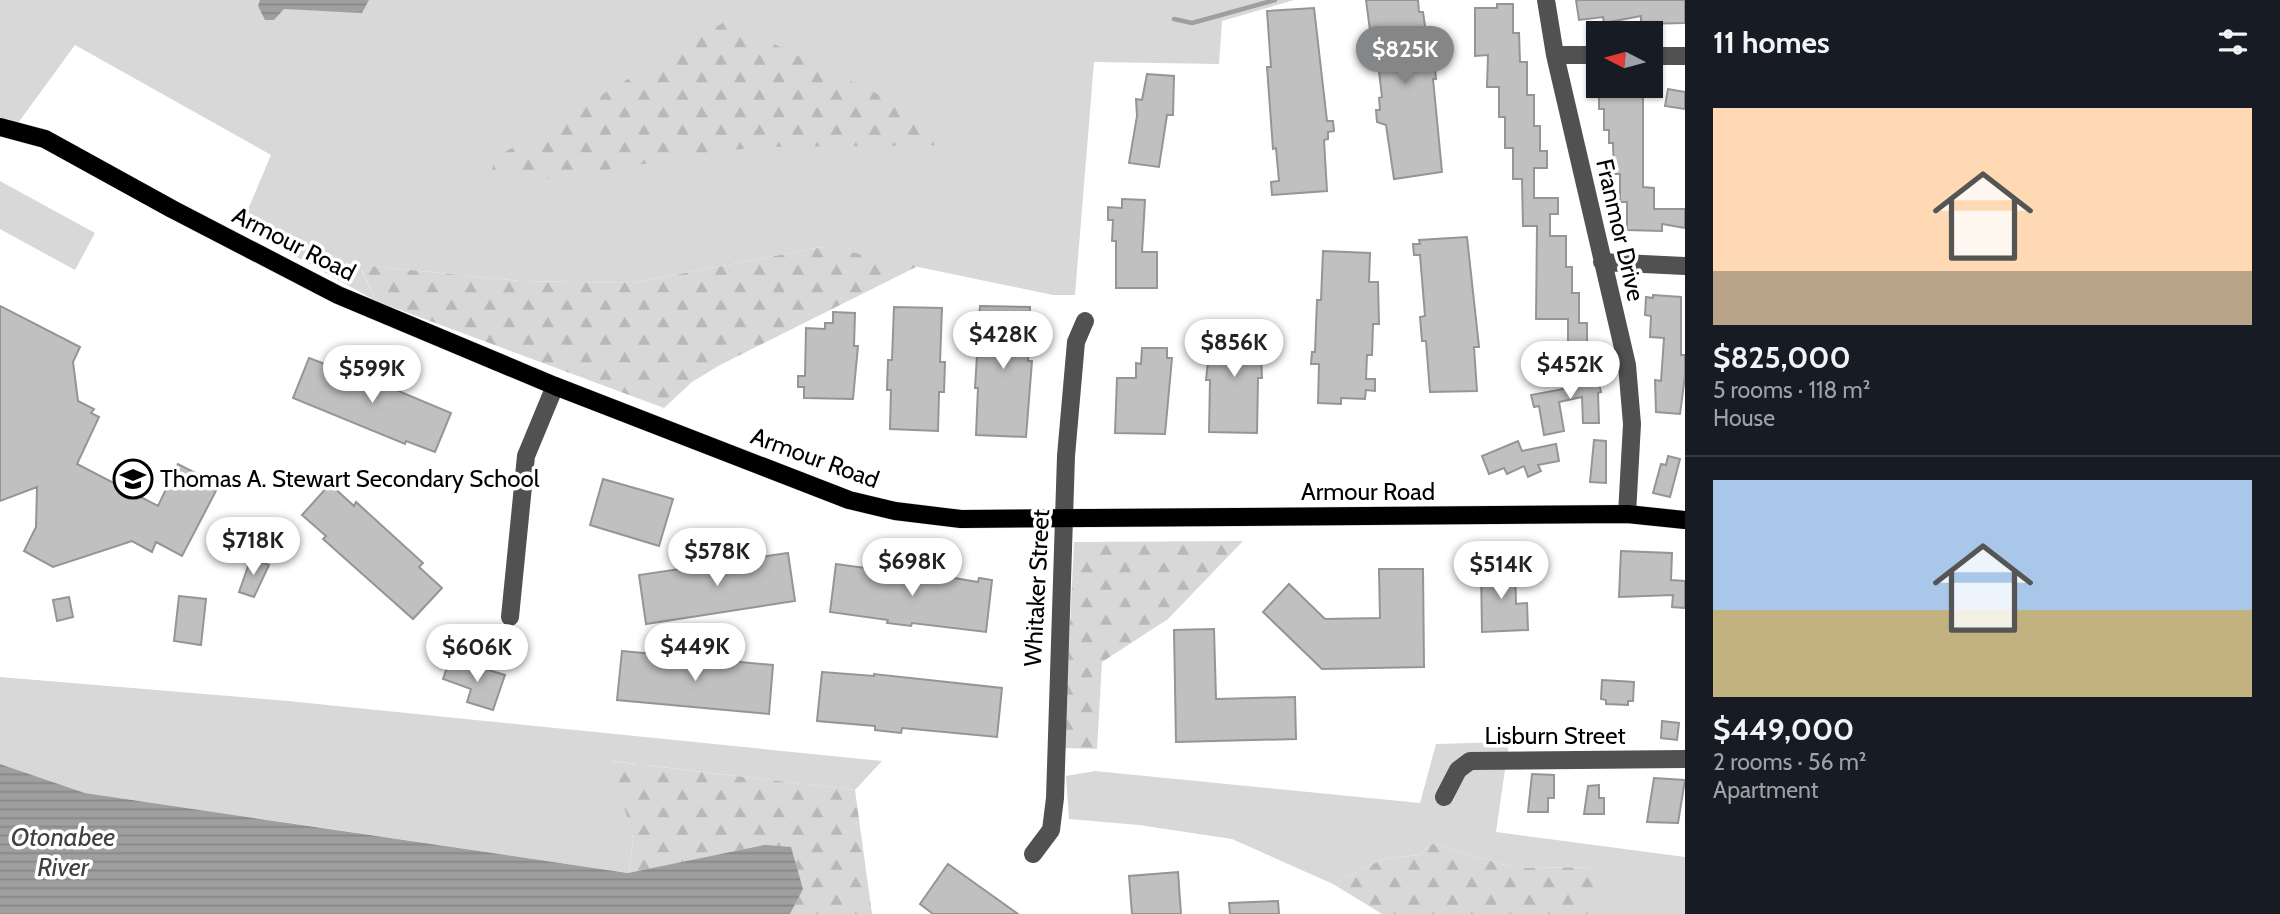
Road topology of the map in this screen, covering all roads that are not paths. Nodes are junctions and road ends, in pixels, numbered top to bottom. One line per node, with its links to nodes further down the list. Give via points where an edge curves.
1 (1546, 0): 2 (street, Franmor Drive)
2 (1555, 55): 3 (street); 7 (street, Franmor Drive)
3 (1586, 55)
4 (1663, 55): 5 (street)
5 (1685, 56)
6 (0, 127): 10 (main road, Armour Road, via 45,139 338,295)
7 (1602, 261): 8 (street); 11 (street, Franmor Drive, via 1627,365 1632,425)
8 (1685, 265)
9 (1085, 321): 12 (street, Whitaker Street, via 1076,342 1066,456)
10 (555, 387): 12 (main road, Armour Road, via 861,503 961,519); 14 (street, via 526,456)
11 (1627, 514): 12 (main road, Armour Road); 13 (main road, Armour Road)
12 (1066, 519): 17 (street, Whitaker Street, via 1055,798 1051,830)
13 (1685, 520)
14 (510, 617)
15 (1685, 760): 16 (street, Lisburn Street, via 1470,761 1458,770)
16 (1444, 797)
17 (1033, 854)

